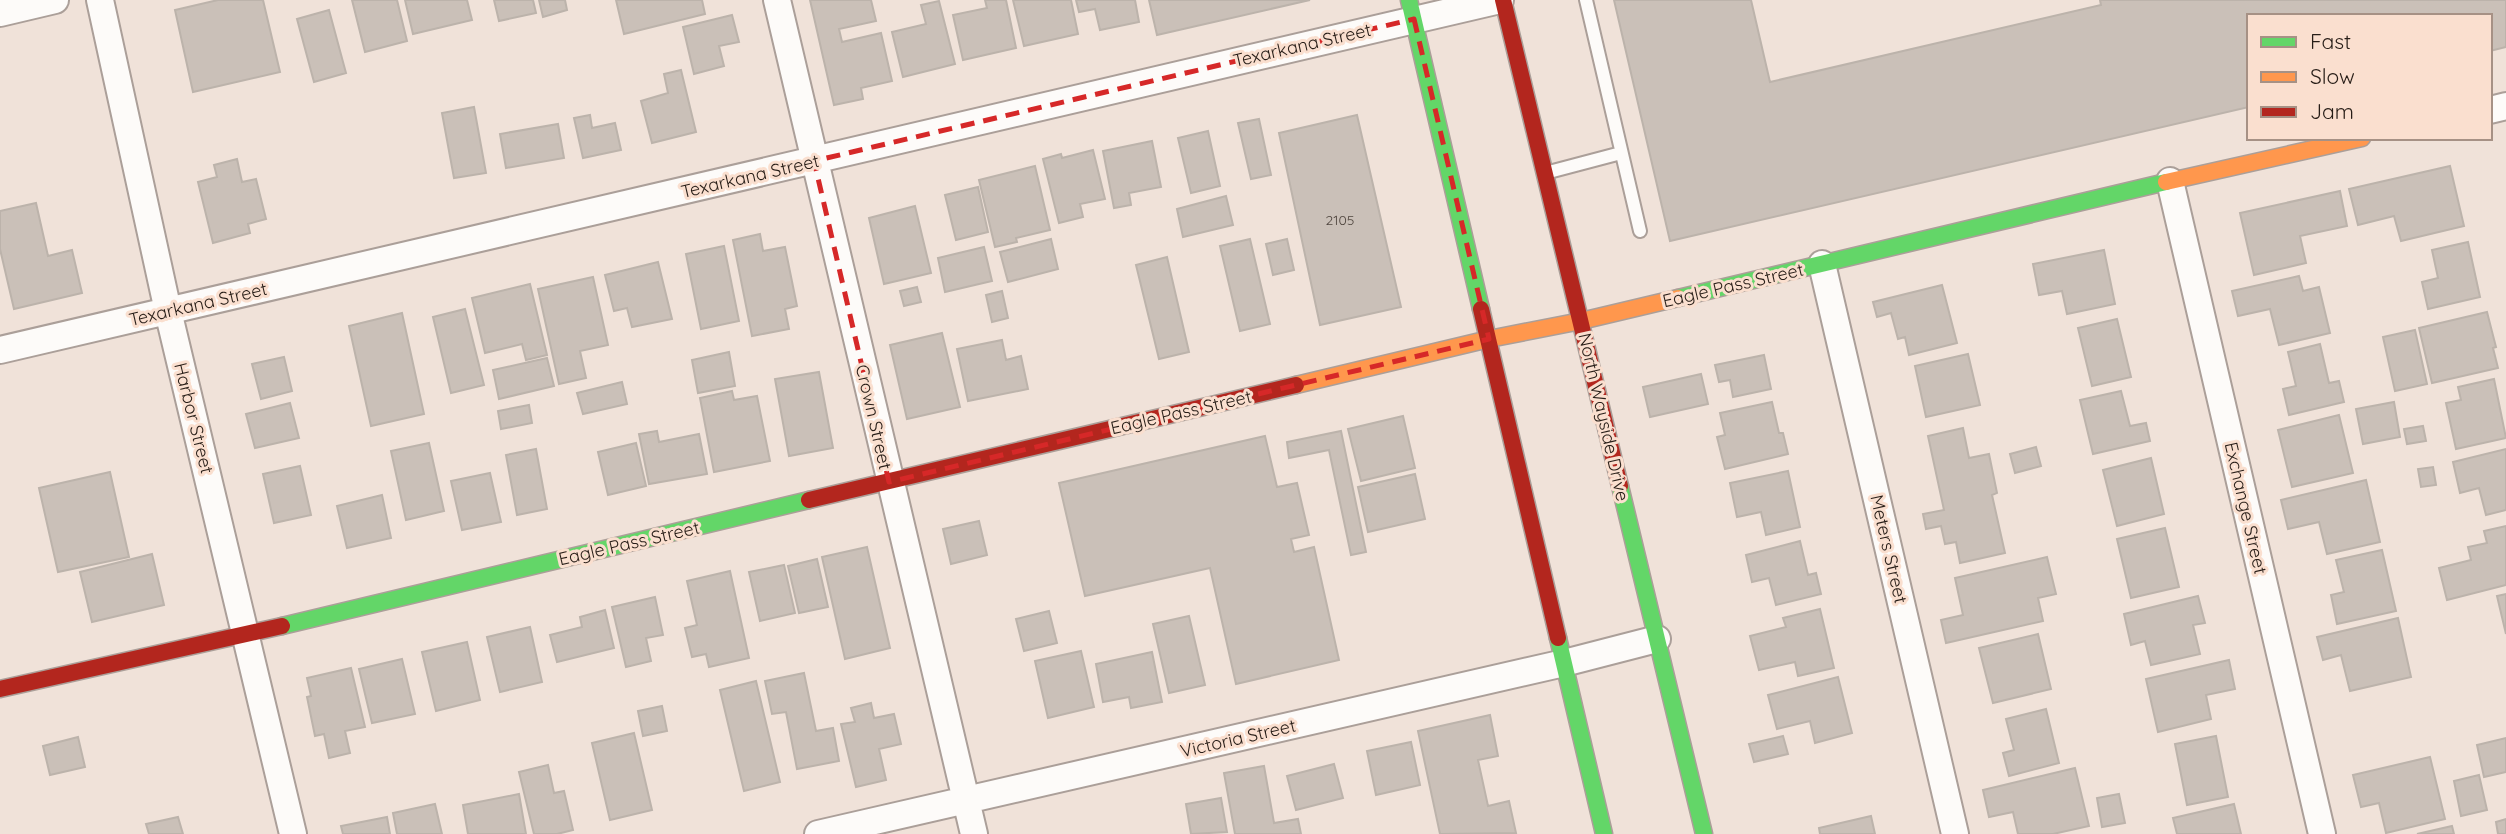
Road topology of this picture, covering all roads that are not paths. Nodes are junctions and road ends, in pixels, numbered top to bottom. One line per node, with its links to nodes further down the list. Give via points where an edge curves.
1 (55, 0): 7 (street)
2 (100, 0): 15 (street, Harbor Street)
3 (777, 0): 10 (street, Crown Street)
4 (1502, 0): 6 (street, Texarkana Street); 11 (street, North Wayside Drive)
5 (1586, 0): 9 (lane)
6 (1411, 10): 10 (street, Texarkana Street); 17 (street)
7 (0, 13)
8 (2353, 140): 12 (street, Eagle Pass Street)
9 (1621, 153): 11 (lane); 13 (lane)
10 (814, 161): 15 (street, Texarkana Street); 19 (street, Crown Street)
11 (1545, 173): 16 (street, North Wayside Drive)
12 (2170, 181): 14 (street, Eagle Pass Street); 31 (street, Exchange Street)
13 (1640, 231)
14 (1822, 264): 16 (street, Eagle Pass Street); 30 (street, Meters Street)
15 (169, 311): 18 (street, Texarkana Street); 20 (street, Harbor Street)
16 (1581, 321): 17 (street, Eagle Pass Street); 21 (street, North Wayside Drive)
17 (1489, 339): 19 (street, Eagle Pass Street); 22 (street)
18 (0, 351)
19 (889, 482): 20 (street, Eagle Pass Street); 24 (street, Crown Street)
20 (246, 634): 23 (street, Eagle Pass Street); 25 (street, Harbor Street)
21 (1657, 639): 22 (street, Victoria Street); 29 (street, North Wayside Drive)
22 (1564, 663): 24 (street, Victoria Street); 28 (street)
23 (0, 689)
24 (966, 799): 26 (street, Victoria Street); 27 (street, Crown Street)
25 (293, 834)
26 (818, 834)
27 (974, 834)
28 (1604, 834)
29 (1704, 834)
30 (1955, 834)
31 (2322, 834)

